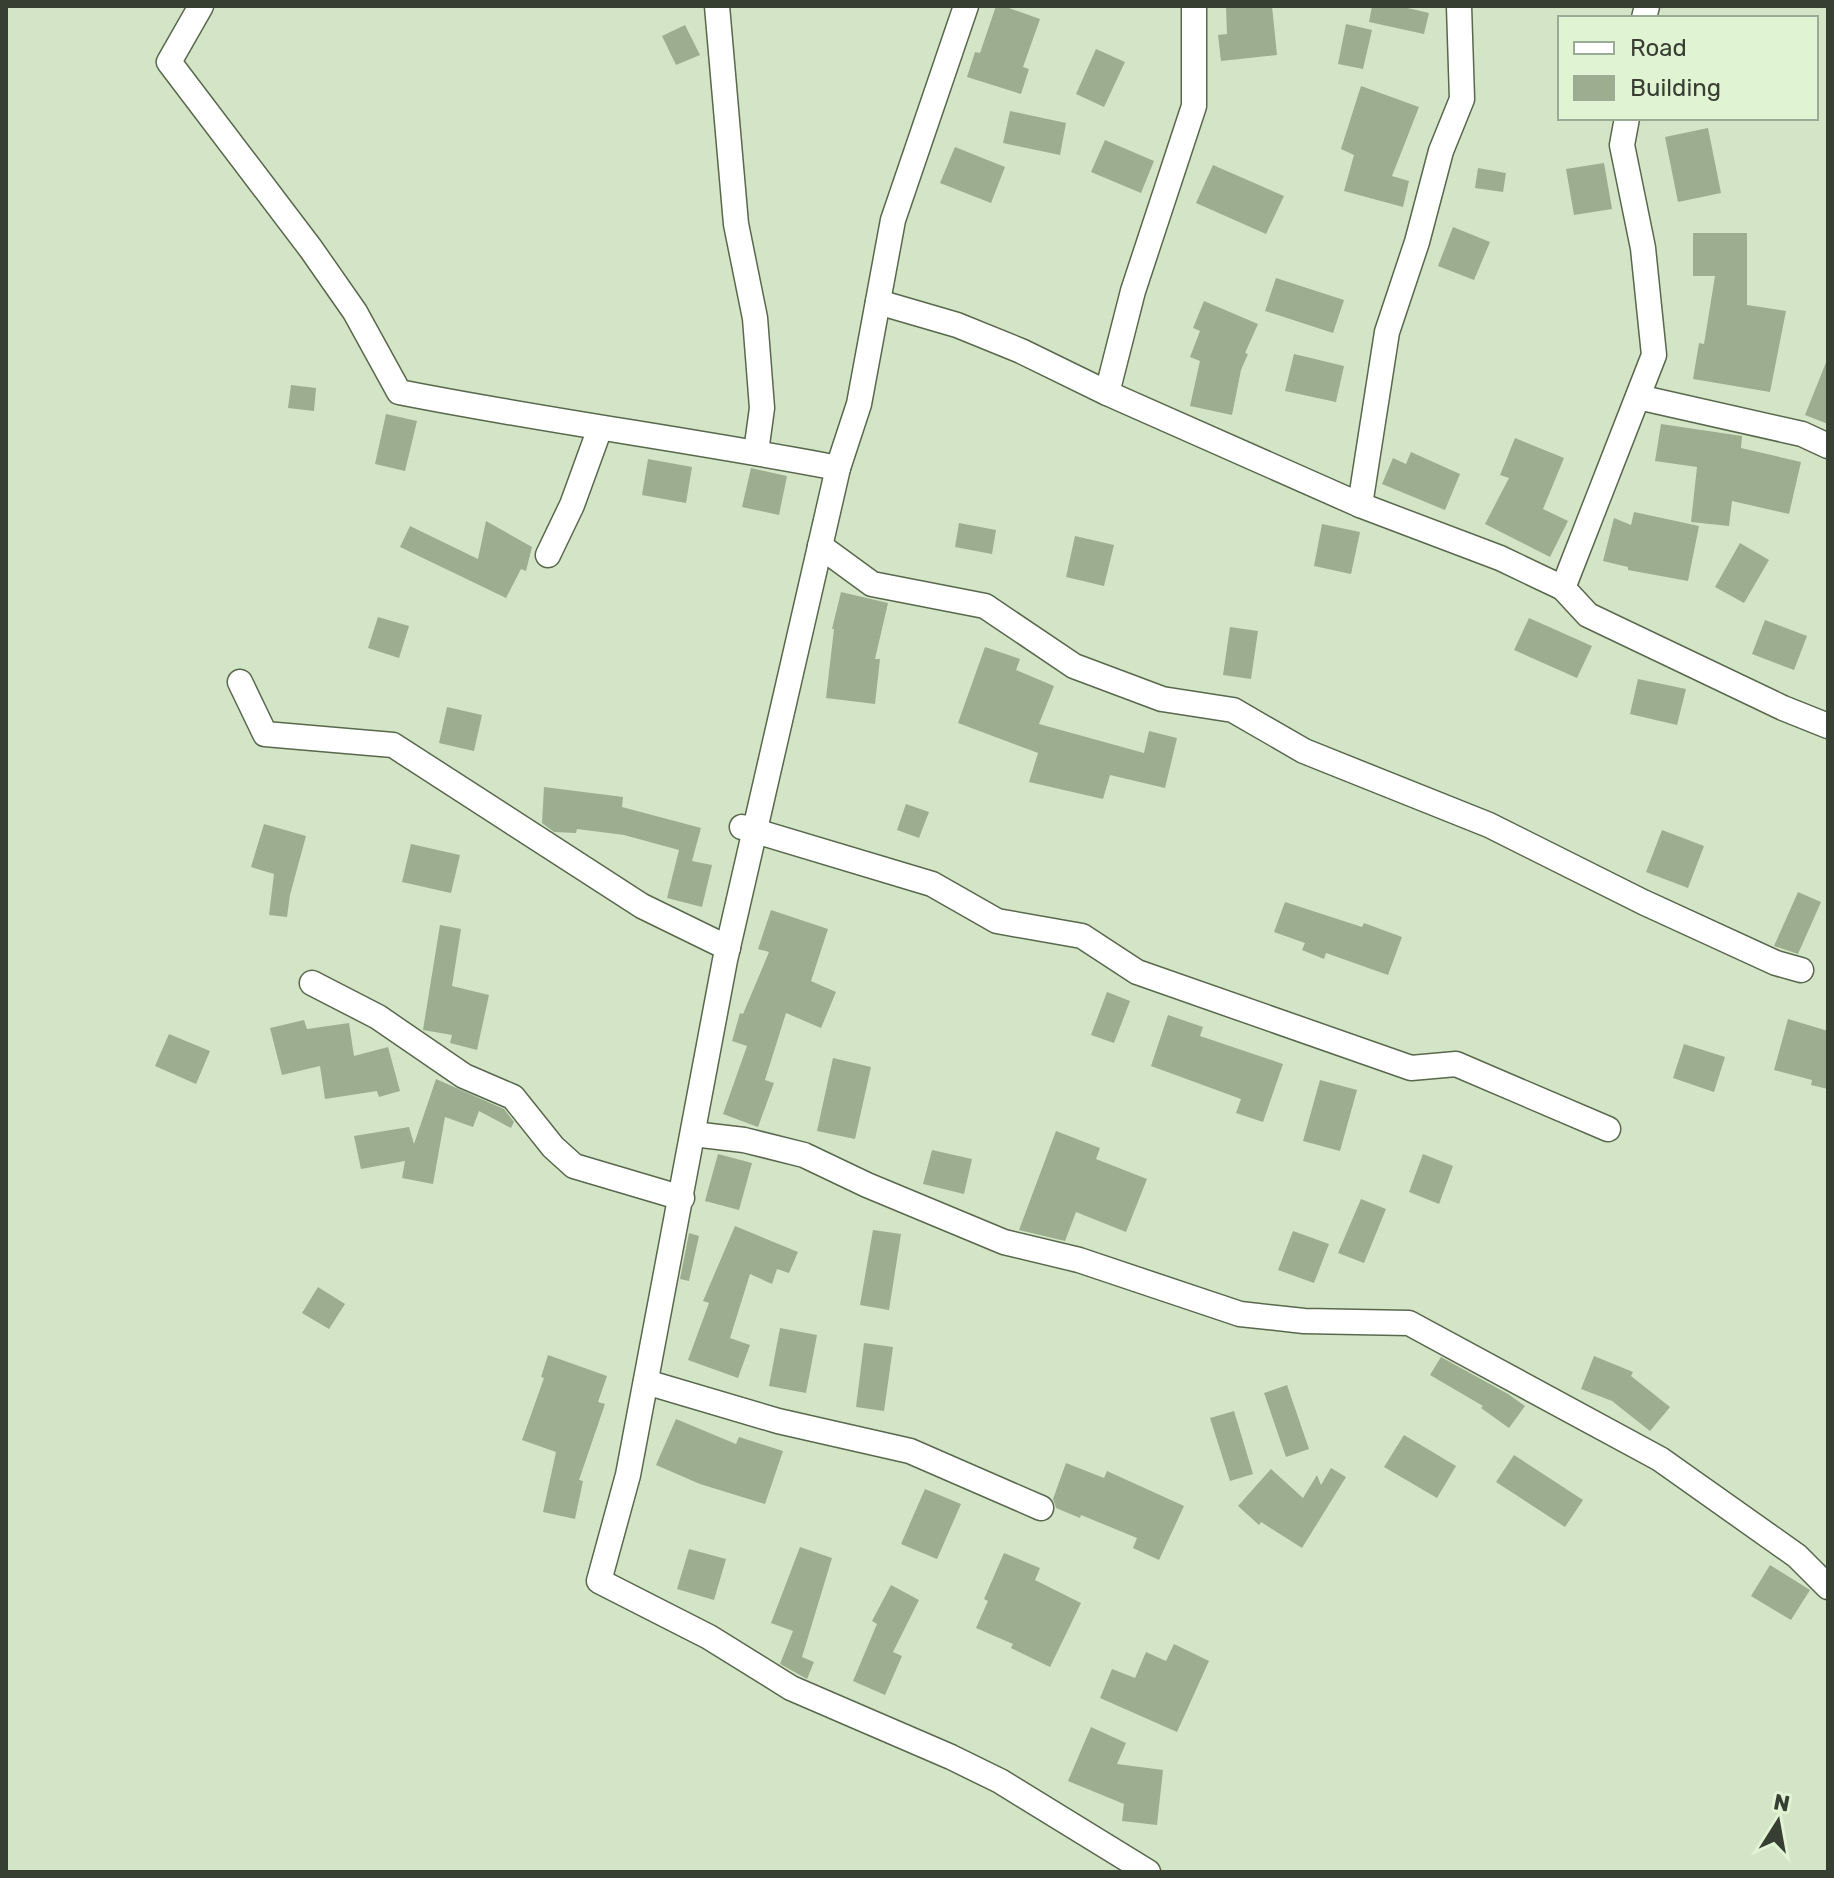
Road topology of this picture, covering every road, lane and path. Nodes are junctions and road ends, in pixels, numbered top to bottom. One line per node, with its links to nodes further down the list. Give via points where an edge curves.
1 (201, 6): 10 (street, via 169,62 355,312 399,392)
2 (717, 6): 12 (street, via 736,224 755,318 762,408)
3 (966, 6): 7 (street, via 893,220)
4 (1194, 6): 8 (street, via 1194,106 1133,291)
5 (1459, 6): 14 (street, via 1462,99 1441,151 1387,332)
6 (1627, 120): 9 (street, via 1622,145 1643,248 1654,355)
7 (878, 302): 8 (street, via 957,325); 13 (street, via 859,404)
8 (1107, 393): 14 (street)
9 (1638, 397): 11 (street, via 1802,434); 17 (street)
10 (600, 428): 12 (street); 16 (street)
11 (1828, 446)
12 (756, 452): 13 (street)
13 (838, 468): 15 (street)
14 (1360, 505): 17 (street)
15 (820, 546): 20 (street); 22 (street, via 872,584 985,606 1074,666 1162,699 1233,710 1304,751 1489,825 1657,908)
16 (548, 555)
17 (1563, 588): 19 (street, via 1588,615)
18 (240, 682): 21 (street, via 265,734 393,745 642,906)
19 (1828, 726)
20 (748, 828): 21 (street); 24 (street, via 932,884 997,921 1082,936 1137,972 1411,1068 1456,1064)
21 (728, 948): 25 (street)
22 (1801, 970)
23 (312, 983): 26 (street, via 378,1017 464,1076 513,1097 574,1166)
24 (1608, 1129)
25 (693, 1134): 26 (street); 29 (street, via 804,1155 1004,1242 1079,1260 1240,1314 1409,1323 1660,1459 1797,1556)
26 (682, 1198): 27 (street)
27 (646, 1382): 28 (street, via 778,1421 910,1451); 30 (street, via 599,1581 709,1637 791,1688 1000,1781)
28 (1041, 1508)
29 (1828, 1587)
30 (1148, 1872)

